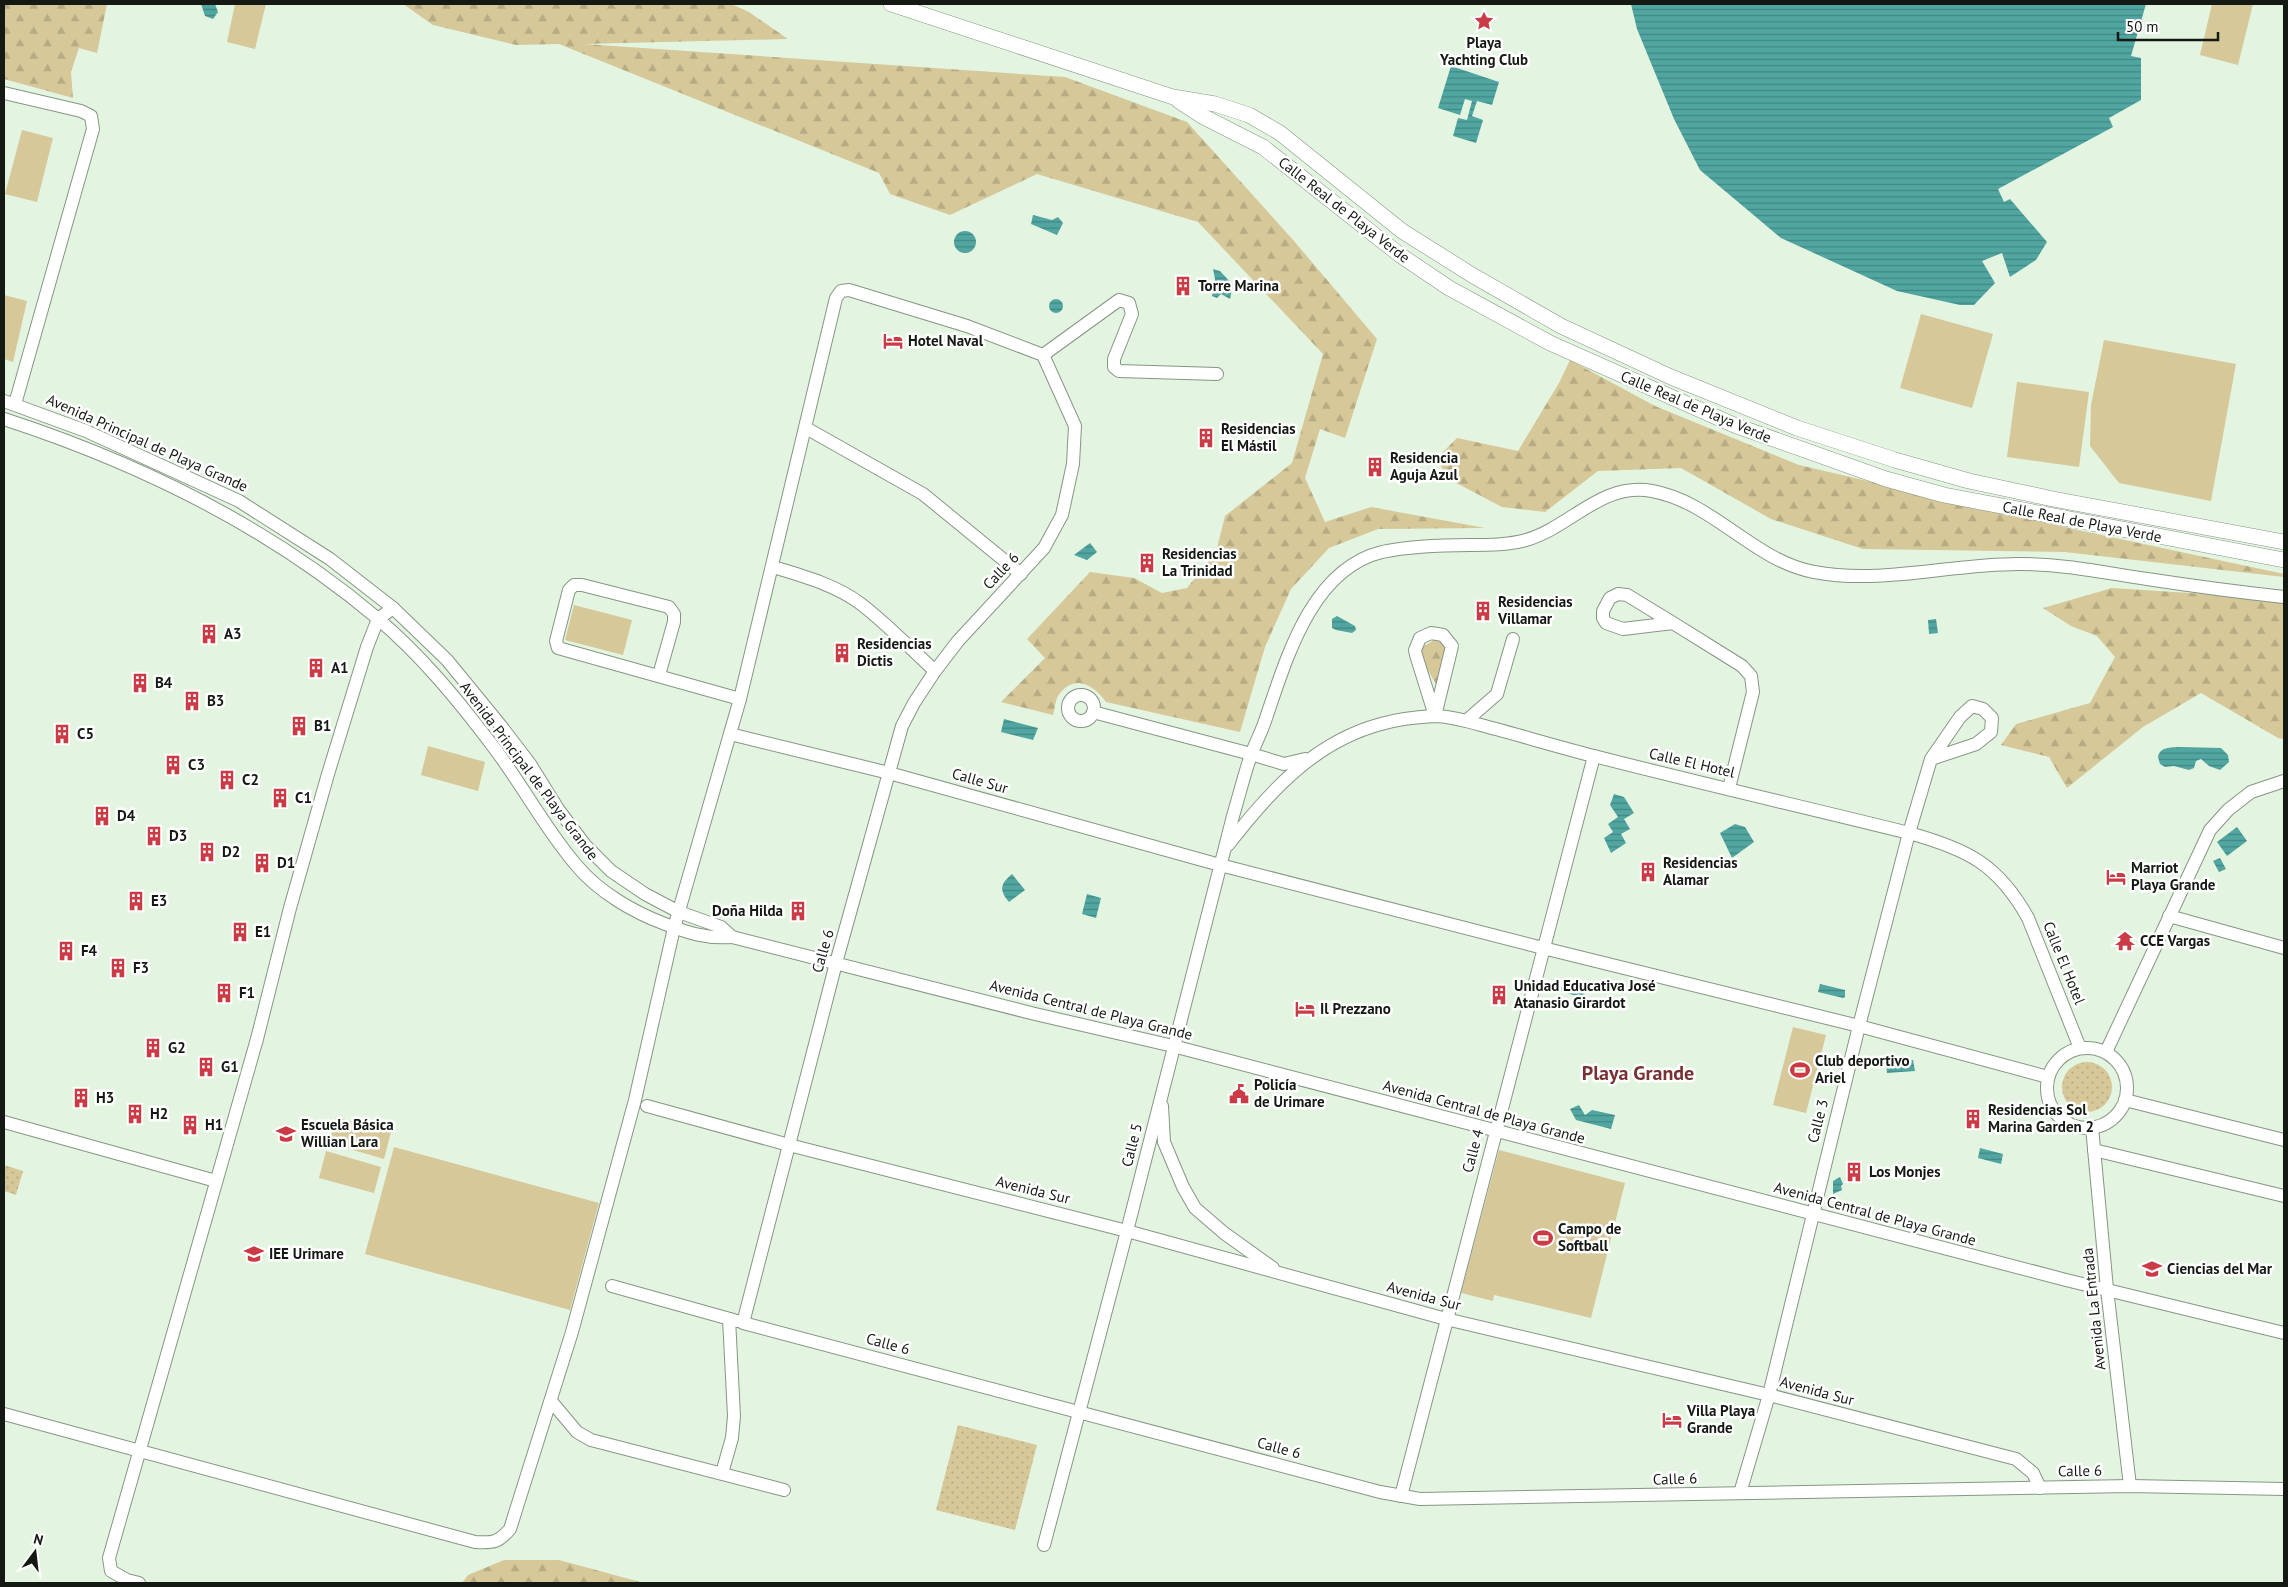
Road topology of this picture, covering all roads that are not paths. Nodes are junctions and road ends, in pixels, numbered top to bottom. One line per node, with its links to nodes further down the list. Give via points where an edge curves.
1 (891, 4): 3 (street, Calle Real de Playa Verde)
2 (4, 93): 10 (street, via 81,111 91,116 93,129)
3 (1173, 97): 4 (street, Calle Real de Playa Verde, via 1215,104 1249,116 1280,133 1402,232); 5 (street, Calle Real de Playa Verde, via 1202,116 1263,147 1400,255 1449,288)
4 (1561, 326): 5 (street); 8 (street, Calle Real de Playa Verde)
5 (1550, 343): 9 (street, Calle Real de Playa Verde)
6 (1043, 355): 7 (street, via 1119,300 1129,303 1132,314 1114,359 1114,367 1119,371); 14 (street, via 967,326 849,290 841,291 836,298); 30 (street, Calle 6, via 1075,426 1073,464 1057,526 1044,548)
7 (1217, 374)
8 (1671, 377): 9 (street); 11 (street, Calle Real de Playa Verde)
9 (1662, 394): 13 (street, Calle Real de Playa Verde)
10 (10, 402): 32 (street, Avenida Principal de Playa Grande, via 86,431 239,501 330,559)
11 (1743, 406): 13 (street); 15 (street, Calle Real de Playa Verde)
12 (4, 419): 33 (street, Avenida Principal de Playa Grande, via 135,469 230,516 279,546)
13 (1734, 426): 16 (street, Calle Real de Playa Verde)
14 (806, 428): 29 (street); 30 (street, via 923,494)
15 (1819, 435): 16 (street); 17 (street, Calle Real de Playa Verde)
16 (1814, 455): 18 (street, Calle Real de Playa Verde)
17 (1896, 460): 18 (street); 19 (street, Calle Real de Playa Verde)
18 (1890, 480): 20 (street, Calle Real de Playa Verde)
19 (1969, 481): 20 (street); 21 (street, Calle Real de Playa Verde)
20 (1965, 499): 23 (street, Calle Real de Playa Verde)
21 (2053, 499): 22 (street, Calle Real de Playa Verde); 23 (street)
22 (2131, 514): 24 (street, Calle Real de Playa Verde); 25 (street)
23 (2049, 515): 25 (street, Calle Real de Playa Verde)
24 (2209, 528): 26 (street, Calle Real de Playa Verde); 27 (street)
25 (2127, 531): 27 (street, Calle Real de Playa Verde)
26 (2284, 542)
27 (2205, 546): 28 (street, Calle Real de Playa Verde)
28 (2284, 560)
29 (773, 567): 36 (street, via 836,589 860,604); 38 (street)
30 (1021, 574): 36 (street, Calle 6, via 958,641)
31 (2284, 597): 43 (street, Calle 5, via 2043,564 2001,564 1887,575 1813,572 1763,551 1686,502 1650,491 1630,490 1613,493 1555,529 1517,543 1409,548 1380,553 1352,566 1324,591 1303,622)
32 (393, 608): 33 (street); 53 (street, Avenida Principal de Playa Grande, via 473,690 586,845 611,871 644,894)
33 (378, 619): 56 (street, Avenida Principal de Playa Grande, via 426,664 451,693 518,780 577,867 592,882 631,909); 76 (street, via 322,794)
34 (1673, 623): 34 (street, via 1618,594 1610,598 1603,610 1606,623 1623,629); 49 (street, via 1742,666 1751,676 1753,692)
35 (1513, 639): 41 (street, via 1497,694)
36 (935, 671): 47 (street, Calle 6, via 902,726)
37 (660, 675): 37 (street, via 558,648 556,641 569,590 582,585 669,607 674,614 674,622); 38 (street)
38 (740, 699): 42 (street)
39 (1093, 712): 43 (street)
40 (1435, 716): 40 (street, via 1452,646 1443,635 1431,633 1420,638 1415,650); 41 (street, Calle El Hotel); 45 (street, Calle El Hotel, via 1381,724 1341,738)
41 (1466, 721): 44 (street, Calle El Hotel)
42 (730, 734): 47 (street, Calle Sur); 53 (street)
43 (1251, 754): 45 (street, via 1284,764); 51 (street, Calle 5)
44 (1594, 756): 49 (street, Calle El Hotel); 59 (street, Calle 4)
45 (1312, 757): 51 (street, Calle El Hotel, via 1270,794)
46 (1931, 759): 46 (street, Calle 3, via 1960,717 1972,706 1983,709 1992,718 1991,732 1976,744); 50 (street, Calle 3)
47 (889, 773): 52 (street, Calle Sur); 61 (street, Calle 6)
48 (2284, 781): 54 (street, via 2251,792 2210,830)
49 (1729, 788): 50 (street, Calle El Hotel)
50 (1909, 833): 62 (street, Calle 3); 64 (street, Calle El Hotel, via 1963,851 1984,863 2006,883 2028,918)
51 (1224, 850): 52 (street, Calle 5)
52 (1220, 865): 59 (street, Calle Sur); 63 (street, Calle 5)
53 (679, 912): 55 (street, Avenida Central de Playa Grande); 56 (street)
54 (2169, 916): 60 (street); 65 (street)
55 (700, 920): 57 (street); 58 (street, Avenida Central de Playa Grande, via 721,927)
56 (674, 928): 57 (street, Avenida Principal de Playa Grande); 88 (street, via 635,1100)
57 (695, 934): 58 (street, Avenida Principal de Playa Grande, via 713,939)
58 (732, 937): 61 (street, Avenida Central de Playa Grande)
59 (1543, 948): 62 (street, Calle Sur); 72 (street, Calle 4)
60 (2284, 948)
61 (836, 963): 63 (street, Avenida Central de Playa Grande); 74 (street, Calle 6)
62 (1859, 1026): 66 (street, Calle Sur); 78 (street, Calle 3)
63 (1173, 1046): 67 (street, Calle 5); 72 (street, Avenida Central de Playa Grande)
64 (2080, 1048): 65 (street); 66 (street, via 2060,1058)
65 (2106, 1052): 68 (street, via 2124,1073 2127,1086)
66 (2048, 1077): 71 (street, via 2050,1103 2057,1114 2073,1124)
67 (1161, 1096): 79 (street, Calle 5); 80 (street, via 1164,1142 1195,1208)
68 (2125, 1100): 71 (street, via 2118,1113 2106,1123); 73 (street)
69 (647, 1106): 74 (street, Avenida Sur)
70 (4, 1122): 76 (street)
71 (2092, 1127): 75 (street, Avenida La Entrada)
72 (1495, 1132): 78 (street, Avenida Central de Playa Grande); 84 (street, Calle 4)
73 (2284, 1140)
74 (788, 1145): 79 (street, Avenida Sur); 85 (street, Calle 6)
75 (2094, 1150): 77 (street); 82 (street, Avenida La Entrada)
76 (216, 1181): 91 (street)
77 (2284, 1196)
78 (1812, 1214): 82 (street, Avenida Central de Playa Grande); 87 (street, Calle 3)
79 (1127, 1230): 80 (street, Avenida Sur); 89 (street, Calle 5)
80 (1280, 1274): 84 (street, Avenida Sur)
81 (612, 1286): 83 (street)
82 (2107, 1289): 86 (street, Avenida Central de Playa Grande); 93 (street, Avenida La Entrada)
83 (729, 1319): 85 (street); 92 (street, via 734,1416 732,1438)
84 (1446, 1319): 87 (street, Avenida Sur); 98 (street, Calle 4)
85 (743, 1323): 89 (street, Calle 6)
86 (2284, 1333)
87 (1769, 1395): 94 (street, Avenida Sur, via 2016,1459 2033,1473); 97 (street, Calle 3)
88 (551, 1401): 91 (street, via 510,1529 502,1539 491,1543 475,1542); 92 (street, via 577,1432 591,1440)
89 (1078, 1411): 98 (street, Calle 6); 99 (street, Calle 5)
90 (4, 1414): 91 (street)
91 (140, 1452): 100 (street, via 109,1558 111,1571)
92 (722, 1473): 96 (street)
93 (2130, 1486): 94 (street, Calle 6); 95 (street, Calle 6)
94 (2040, 1488): 97 (street, Calle 6)
95 (2284, 1488)
96 (784, 1490)
97 (1740, 1492): 98 (street, Calle 6, via 1420,1499)
98 (1400, 1496)
99 (1044, 1545)
100 (139, 1583)

